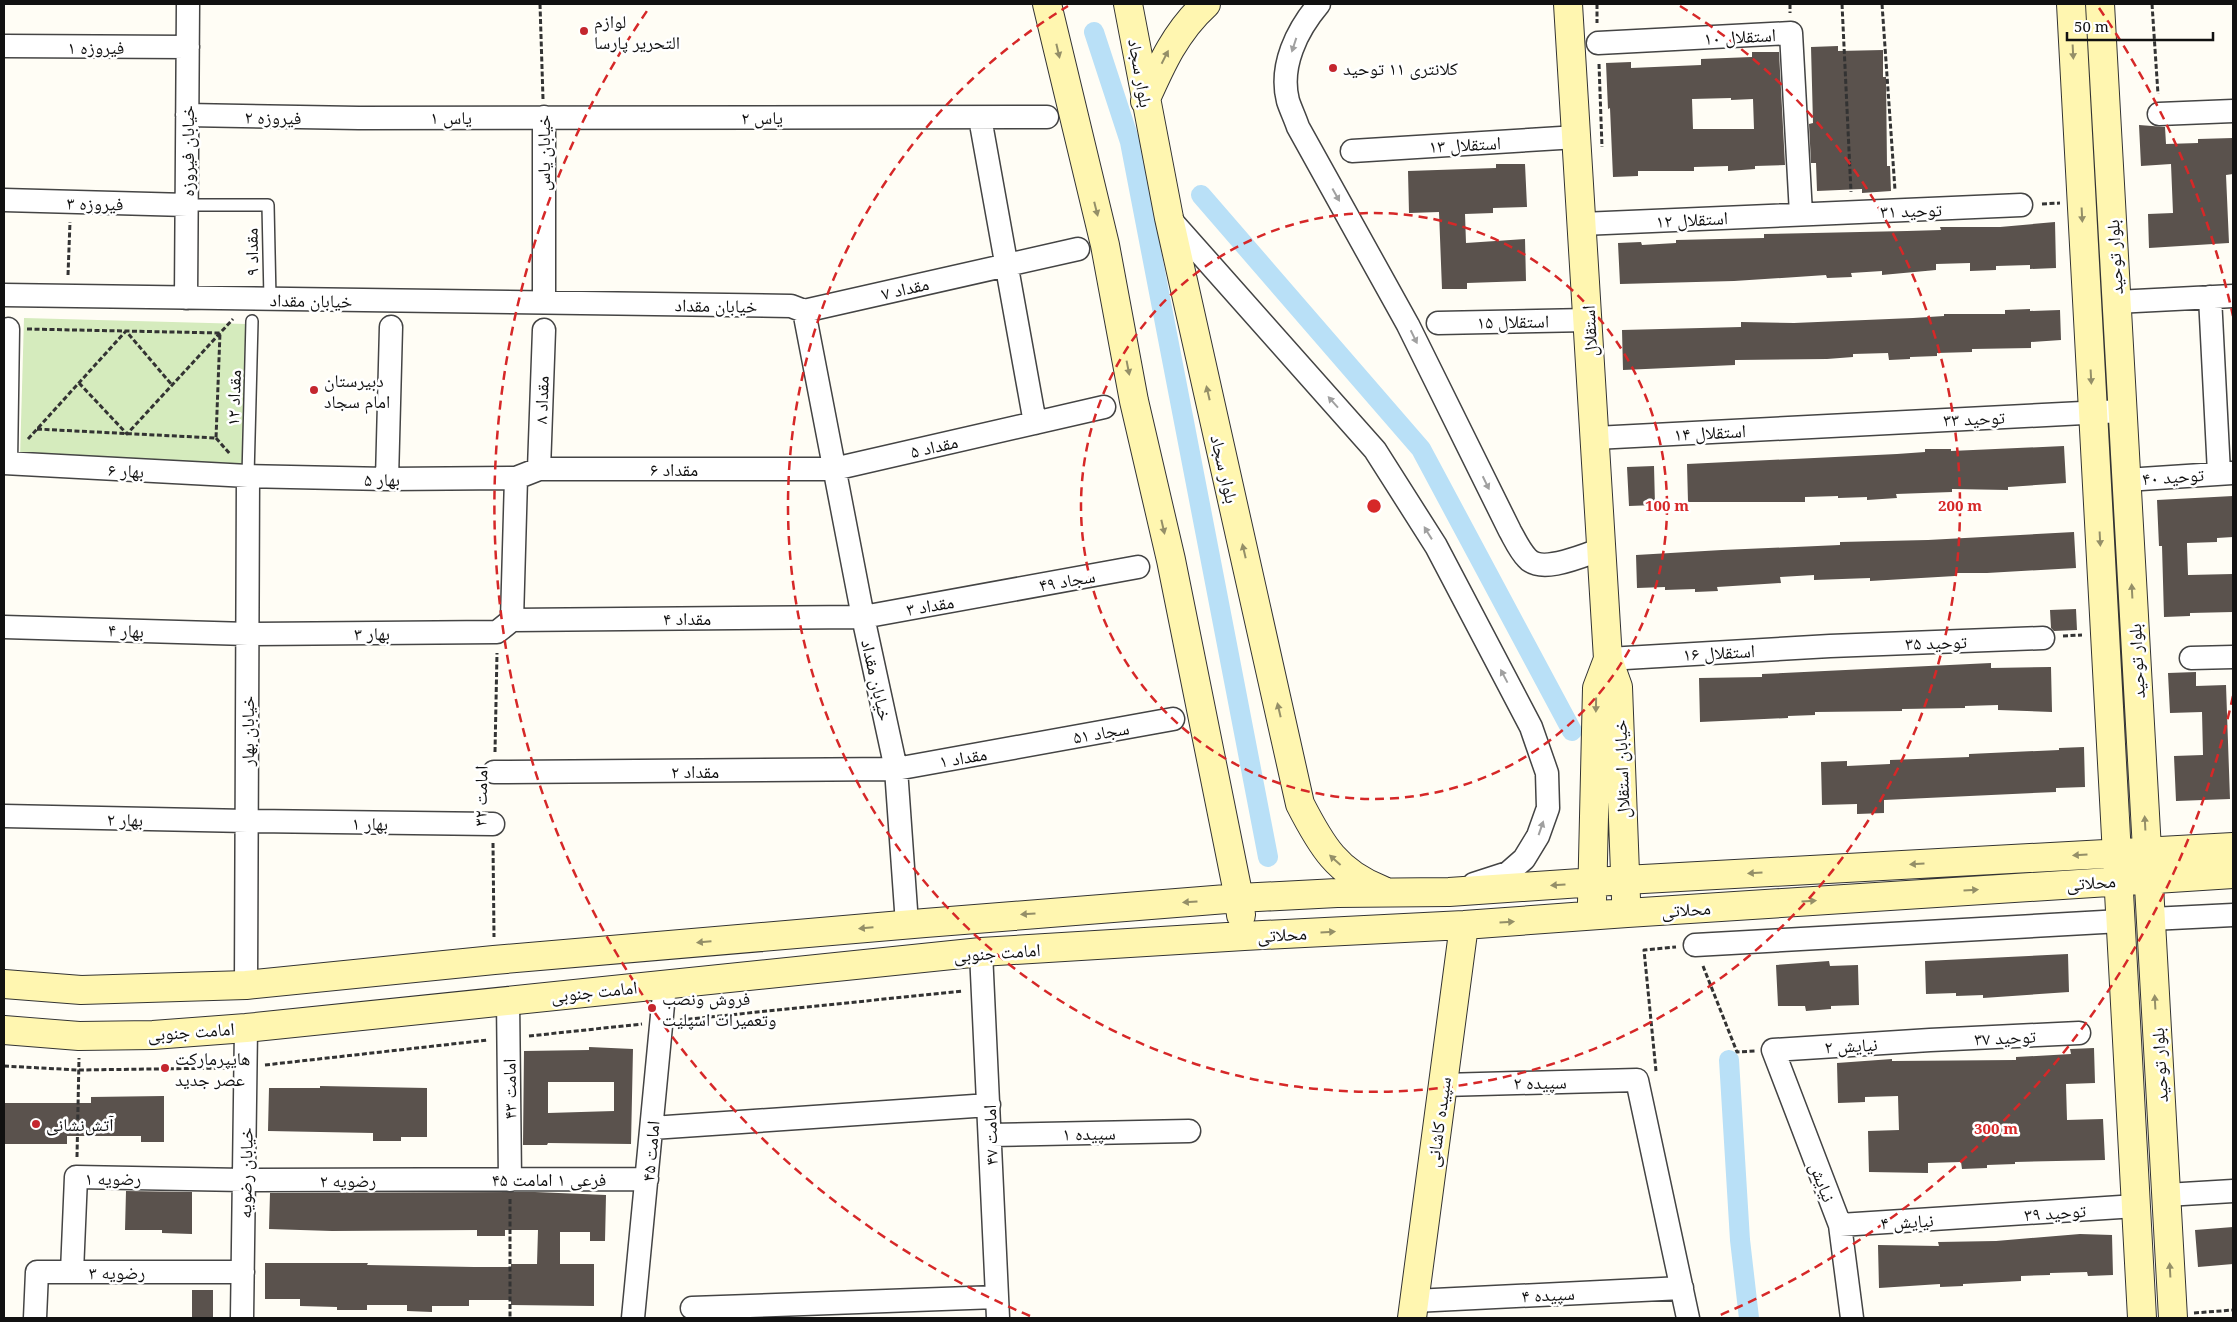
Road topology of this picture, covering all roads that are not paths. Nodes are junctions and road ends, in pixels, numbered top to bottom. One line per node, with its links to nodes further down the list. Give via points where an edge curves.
1 (188, 4): 13 (street, خیابان فیروزه)
2 (1047, 4): 89 (street, one-way to 89, via 1105,245 1134,401 1171,560)
3 (1128, 4): 14 (street, بلوار سجاد)
4 (1206, 4): 14 (street, one-way to 4, via 1180,32)
5 (1318, 4): 60 (street, one-way to 60, via 1296,38 1286,78 1288,100 1298,127 1408,325 1510,531 1528,559 1539,565 1558,564)
6 (1568, 4): 22 (street, استقلال)
7 (2100, 4): 10 (street, بلوار توحید)
8 (2116, 4): 10 (street)
9 (2068, 10): 48 (street, بلوار توحید, one-way to 48)
10 (2102, 31): 38 (street, بلوار توحید)
11 (1598, 43): 27 (street, استقلال ۱۰, via 1791,33)
12 (4, 46): 13 (street, فیروزه ۱)
13 (188, 48): 17 (street, خیابان فیروزه)
14 (1145, 101): 28 (street, بلوار سجاد)
15 (2233, 111): 16 (street)
16 (2160, 114)
17 (187, 115): 20 (street, فیروزه ۲); 25 (street, خیابان فیروزه)
18 (544, 117): 20 (street, یاس ۱); 21 (street, یاس ۲); 37 (street, خیابان یاس)
19 (1047, 117): 21 (street, یاس ۲)
20 (359, 118)
21 (980, 118): 31 (street)
22 (1577, 137): 23 (street, استقلال ۱۳); 29 (street, استقلال)
23 (1352, 151)
24 (4, 200): 25 (street, فیروزه ۳)
25 (187, 205): 35 (street, خیابان فیروزه); 36 (lane, مقداد ۹, via 268,205)
26 (2021, 205): 27 (street, توحید ۳۱)
27 (1801, 214): 29 (street, استقلال ۱۲)
28 (1169, 218): 87 (street, one-way to 28, via 1508,873 1524,859 1538,836 1548,808 1548,773 1531,727 1436,546 1375,450); 88 (street, بلوار سجاد, one-way to 28, via 1366,884 1328,854 1300,804)
29 (1582, 224): 40 (street, استقلال)
30 (1078, 250): 31 (street, مقداد ۷)
31 (1006, 264): 39 (street, مقداد ۷); 49 (street)
32 (4, 295): 35 (street, خیابان مقداد)
33 (2233, 296): 34 (street)
34 (2210, 297): 38 (street); 55 (street)
35 (186, 298): 36 (street, خیابان مقداد)
36 (270, 299): 37 (street, خیابان مقداد)
37 (544, 302): 39 (street, خیابان مقداد, via 791,306)
38 (2116, 302): 47 (street, بلوار توحید)
39 (804, 311): 54 (street, خیابان مقداد)
40 (1588, 320): 42 (street, استقلال ۱۵); 51 (street, استقلال)
41 (252, 322): 56 (lane, مقداد ۱۲)
42 (1438, 323)
43 (391, 327): 58 (street)
44 (8, 329): 52 (street)
45 (544, 330): 53 (street, مقداد ۸)
46 (1104, 407): 49 (street, مقداد ۵)
47 (2122, 411): 48 (street, توحید ۳۳); 59 (street, بلوار توحید)
48 (2093, 412): 50 (street, توحید ۳۳); 81 (street, بلوار توحید, one-way to 81)
49 (1035, 423): 54 (street, مقداد ۵)
50 (1825, 426): 51 (street, استقلال ۱۴)
51 (1595, 438): 60 (street, استقلال)
52 (5, 463): 56 (street, بهار ۶)
53 (539, 469): 54 (street, مقداد ۶); 57 (street, مقداد ۶)
54 (834, 469): 63 (street, خیابان مقداد)
55 (2226, 473): 59 (street, توحید ۴۰)
56 (248, 476): 58 (street, بهار ۵); 66 (street, خیابان بهار)
57 (516, 478): 58 (street, بهار ۵); 64 (street)
58 (387, 479)
59 (2126, 480): 80 (street, بلوار توحید, one-way to 59)
60 (1602, 549): 70 (street, استقلال)
61 (1138, 567): 62 (street, سجاد ۴۹)
62 (997, 593): 63 (street, مقداد ۳)
63 (863, 617): 64 (street, مقداد ۴); 74 (street, خیابان مقداد)
64 (505, 626): 66 (street, بهار ۳)
65 (4, 627): 66 (street, بهار ۴)
66 (248, 634): 77 (street, خیابان بهار)
67 (2043, 638): 68 (street, توحید ۳۵)
68 (1830, 646): 70 (street, استقلال ۱۶)
69 (2233, 656): 71 (street)
70 (1608, 658): 84 (street, خیابان استقلال, via 1618,687); 86 (street, one-way to 86, via 1597,688)
71 (2192, 658)
72 (1173, 720): 73 (street, سجاد ۵۱)
73 (1029, 745): 74 (street, مقداد ۱)
74 (896, 769): 75 (street, مقداد ۲); 95 (street, خیابان مقداد)
75 (494, 772)
76 (4, 816): 77 (street, بهار ۲)
77 (247, 822): 78 (street, بهار ۱); 104 (street, خیابان بهار)
78 (493, 824)
79 (2233, 847): 80 (street, محلاتی)
80 (2147, 851): 81 (street, محلاتی); 83 (street, بلوار توحید)
81 (2117, 853): 84 (street, محلاتی, one-way to 84); 85 (street, بلوار توحید)
82 (2233, 874): 83 (street, محلاتی)
83 (2148, 878): 85 (street, محلاتی); 93 (street, بلوار توحید)
84 (1625, 880): 86 (street, محلاتی); 90 (street, خیابان استقلال)
85 (2118, 880): 90 (street, محلاتی, one-way to 85); 94 (street, بلوار توحید)
86 (1592, 883): 87 (street, محلاتی, one-way to 87); 92 (street)
87 (1449, 892): 88 (street, محلاتی)
88 (1391, 893): 89 (street, محلاتی)
89 (1239, 898): 95 (street, one-way to 95); 97 (street, محلاتی)
90 (1626, 912): 92 (street, محلاتی)
91 (2233, 915): 93 (street)
92 (1593, 916): 96 (street, محلاتی, one-way to 92)
93 (2151, 919): 122 (street, بلوار توحید, one-way to 93)
94 (2120, 920): 98 (street); 123 (street, بلوار توحید)
95 (907, 924): 100 (street); 101 (street, one-way to 101)
96 (1464, 926): 97 (street, محلاتی, one-way to 96); 112 (street, سپیده کاشانی)
97 (1244, 936): 99 (street, امامت جنوبی)
98 (1696, 946)
99 (982, 952): 100 (street, امامت جنوبی); 113 (street, امامت ۴۷)
100 (912, 959): 103 (street, امامت جنوبی)
101 (449, 966): 104 (street); 106 (street)
102 (4, 984): 104 (street, via 81,990)
103 (666, 984): 105 (street, امامت جنوبی); 114 (street, امامت ۴۵)
104 (246, 985): 107 (street)
105 (508, 999): 106 (street, امامت جنوبی); 120 (street, امامت ۴۳)
106 (454, 1005): 107 (street, امامت جنوبی)
107 (246, 1028): 108 (street, امامت جنوبی, via 79,1036); 119 (street, خیابان رضویه)
108 (4, 1030)
109 (2079, 1033): 110 (street, توحید ۳۷)
110 (1930, 1040): 111 (street, نیایش ۲)
111 (1773, 1050): 125 (street, نیایش)
112 (1443, 1084): 128 (street, سپیده ۲, via 1637,1080); 131 (street, سپیده کاشانی)
113 (988, 1105): 114 (street); 116 (street, امامت ۴۷)
114 (652, 1128): 118 (street, امامت ۴۵)
115 (1189, 1131): 116 (street, سپیده ۱)
116 (990, 1135): 130 (street, امامت ۴۷)
117 (451, 1179): 119 (street, رضویه ۲); 120 (street, فرعی ۱ امامت ۴۵)
118 (647, 1179): 120 (street, فرعی ۱ امامت ۴۵); 135 (street, امامت ۴۵)
119 (244, 1180): 126 (street, رضویه ۱, via 76,1177); 127 (street, خیابان رضویه)
120 (510, 1180)
121 (2233, 1191): 122 (street)
122 (2166, 1194): 132 (street, بلوار توحید, one-way to 122)
123 (2136, 1206): 124 (street, توحید ۳۹); 138 (street, بلوار توحید)
124 (1973, 1217): 125 (street, نیایش ۴)
125 (1840, 1225): 137 (street, نیایش)
126 (72, 1272): 127 (street, رضویه ۳); 133 (street, رضویه ۳, via 37,1272)
127 (243, 1272): 134 (street, خیابان رضویه)
128 (1682, 1288): 131 (street, سپیده ۴); 136 (street)
129 (692, 1308): 130 (street)
130 (997, 1308)
131 (1413, 1309)
132 (2173, 1316)
133 (35, 1318)
134 (242, 1318)
135 (633, 1318)
136 (1688, 1318)
137 (1852, 1318)
138 (2142, 1318)

